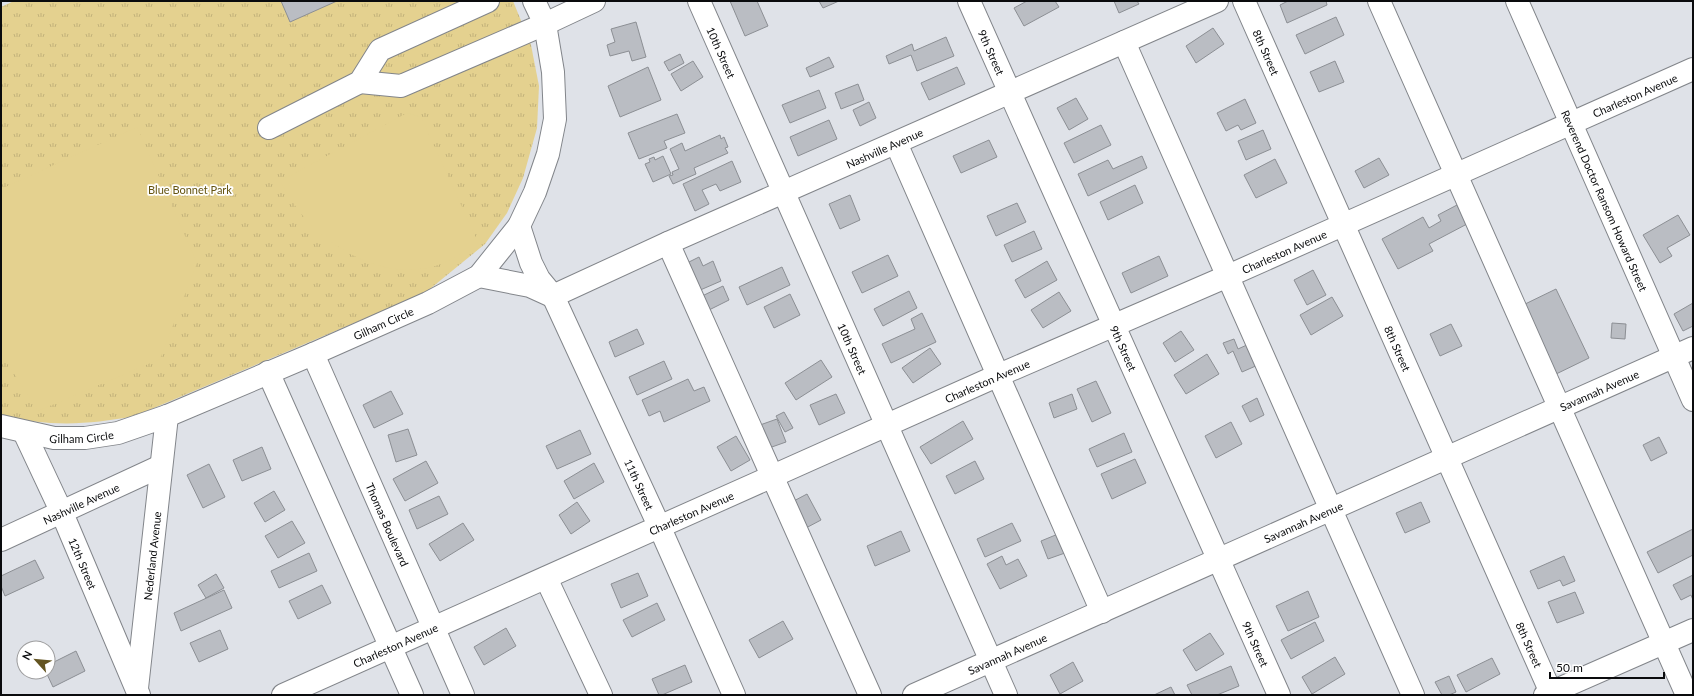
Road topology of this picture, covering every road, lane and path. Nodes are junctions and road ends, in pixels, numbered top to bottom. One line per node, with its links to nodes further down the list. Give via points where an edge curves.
1 (488, 1): 13 (street, via 380,50)
2 (534, 1): 10 (street, Gilham Circle)
3 (594, 1): 10 (street)
4 (699, 1): 19 (street, 10th Street)
5 (969, 1): 14 (street, 9th Street)
6 (1217, 1): 11 (street, Nashville Avenue)
7 (1244, 1): 21 (street, 8th Street)
8 (1379, 1): 18 (street)
9 (1517, 1): 15 (street, Reverend Doctor Ransom Howard Street)
10 (544, 24): 13 (street, via 401,86); 20 (street, Gilham Circle, via 553,72 555,119 548,154 535,192)
11 (1124, 42): 14 (street, Nashville Avenue); 24 (street)
12 (1693, 70): 15 (street, Charleston Avenue)
13 (360, 82): 16 (street)
14 (1011, 92): 17 (street, Nashville Avenue); 26 (street, 9th Street)
15 (1572, 124): 18 (street, Charleston Avenue); 27 (street, Reverend Doctor Ransom Howard Street)
16 (269, 128)
17 (896, 143): 19 (street, Nashville Avenue); 30 (street)
18 (1455, 176): 21 (street, Charleston Avenue); 32 (street)
19 (784, 192): 22 (street, Nashville Avenue); 35 (street, 10th Street)
20 (519, 226): 23 (street, Gilham Circle); 25 (street, 11th Street, via 531,263 539,279)
21 (1343, 226): 24 (street, Charleston Avenue); 37 (street, 8th Street)
22 (668, 243): 25 (street, Nashville Avenue); 39 (street)
23 (480, 276): 25 (street, via 530,286); 28 (street, Gilham Circle, via 428,303)
24 (1228, 276): 26 (street, Charleston Avenue); 40 (street)
25 (553, 296): 42 (street, 11th Street)
26 (1114, 325): 30 (street, Charleston Avenue); 44 (street, 9th Street)
27 (1683, 352): 31 (street, Reverend Doctor Ransom Howard Street); 32 (street, Savannah Avenue)
28 (313, 354): 29 (street, Gilham Circle); 47 (street, Thomas Boulevard)
29 (268, 372): 33 (street, Gilham Circle); 50 (street)
30 (999, 375): 35 (street, Charleston Avenue); 46 (street)
31 (1693, 400)
32 (1559, 408): 37 (street, Savannah Avenue); 49 (street)
33 (167, 416): 36 (street, Gilham Circle, via 118,433 85,438 54,438); 38 (street, Nederland Avenue)
34 (1, 426): 36 (street, Gilham Circle)
35 (887, 426): 39 (street, Charleston Avenue); 51 (street, 10th Street)
36 (24, 432): 41 (street, 12th Street)
37 (1447, 458): 40 (street, Savannah Avenue); 53 (street, 8th Street)
38 (161, 466): 41 (street, Nashville Avenue); 52 (street, Nederland Avenue)
39 (772, 477): 42 (street, Charleston Avenue); 59 (street)
40 (1332, 510): 44 (street, Savannah Avenue); 63 (street)
41 (62, 513): 43 (street, Nashville Avenue); 52 (street, 12th Street)
42 (660, 528): 45 (street, Charleston Avenue); 58 (street, 11th Street)
43 (1, 540)
44 (1219, 560): 46 (street, Savannah Avenue); 62 (street, 9th Street)
45 (546, 578): 47 (street, Charleston Avenue); 57 (street)
46 (1102, 612): 51 (street, Savannah Avenue)
47 (434, 627): 50 (street, Charleston Avenue); 56 (street, Thomas Boulevard)
48 (1693, 630): 49 (street)
49 (1664, 643): 53 (street); 64 (street)
50 (391, 646): 54 (street, Charleston Avenue); 55 (street)
51 (991, 661): 60 (street, Savannah Avenue); 61 (street, 10th Street)
52 (137, 693)
53 (1549, 694)
54 (283, 695)
55 (412, 695)
56 (464, 695)
57 (601, 695)
58 (734, 695)
59 (870, 695)
60 (914, 695)
61 (1006, 695)
62 (1279, 695)
63 (1412, 695)
64 (1687, 695)

